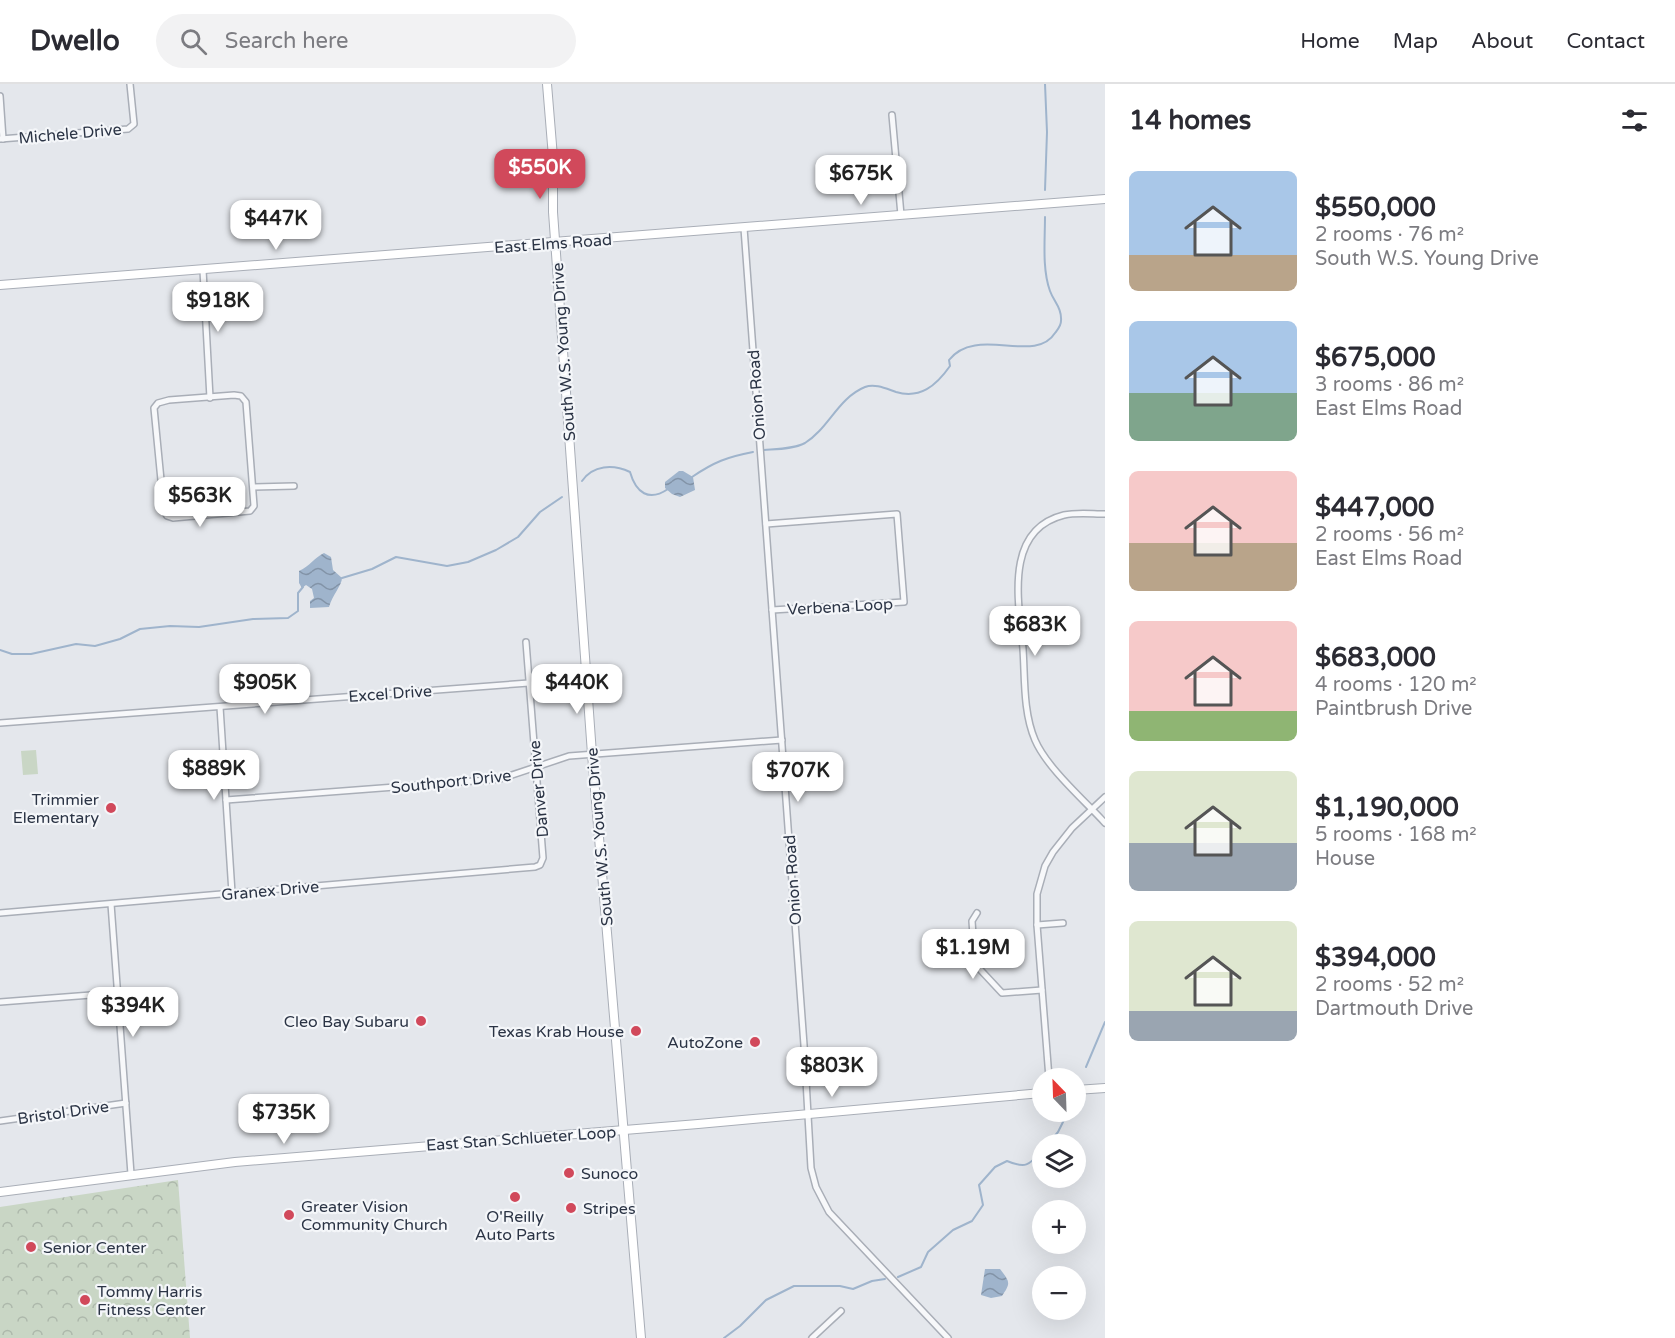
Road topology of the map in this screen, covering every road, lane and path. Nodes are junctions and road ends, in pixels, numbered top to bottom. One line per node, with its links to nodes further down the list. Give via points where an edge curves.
1 (130, 84): 5 (street, Michele Drive, via 134,124 128,129)
2 (547, 84): 9 (main road, South W.S. Young Drive)
3 (0, 96): 5 (street)
4 (892, 115): 7 (street)
5 (1, 139)
6 (1105, 199): 7 (main road, East Elms Road)
7 (901, 215): 8 (main road, East Elms Road)
8 (744, 228): 9 (main road, East Elms Road); 16 (street, Onion Road)
9 (555, 242): 10 (main road, East Elms Road); 23 (main road, South W.S. Young Drive)
10 (203, 270): 11 (main road, East Elms Road); 12 (street)
11 (0, 285)
12 (210, 398): 14 (street, via 234,395 246,402); 14 (street, via 169,400 154,408 166,516 250,511 254,506)
13 (294, 486): 14 (street)
14 (254, 488)
15 (1105, 514): 27 (street, via 1063,516 1049,522 1030,538 1019,565 1030,727 1046,758)
16 (766, 524): 17 (street, Onion Road); 17 (street, Verbena Loop, via 897,514 904,602)
17 (772, 610): 22 (street, Onion Road)
18 (526, 642): 19 (street, Danver Drive)
19 (529, 683): 20 (street, Excel Drive); 24 (street, Danver Drive)
20 (220, 707): 21 (street, Excel Drive); 26 (street)
21 (0, 723)
22 (782, 740): 23 (street, Southport Drive); 44 (street, Onion Road)
23 (592, 754): 24 (street, Southport Drive, via 560,758); 46 (main road, South W.S. Young Drive)
24 (536, 767): 26 (street, Southport Drive, via 500,779); 29 (street, Danver Drive, via 543,858)
25 (1105, 798): 27 (street)
26 (226, 800): 30 (street)
27 (1092, 810): 28 (street); 35 (street, via 1062,839 1046,866 1037,894)
28 (1105, 823)
29 (540, 865): 30 (street, Granex Drive)
30 (232, 893): 31 (street, Granex Drive)
31 (111, 904): 32 (street, Granex Drive); 37 (street)
32 (0, 913)
33 (977, 913): 36 (street, via 972,921 977,967 1002,993)
34 (1063, 923): 35 (street)
35 (1037, 925): 36 (street)
36 (1042, 990): 39 (street)
37 (117, 993): 38 (street); 43 (street)
38 (0, 1002)
39 (1048, 1068)
40 (1105, 1088): 41 (main road)
41 (1086, 1089)
42 (1032, 1094): 44 (main road, East Stan Schlueter Loop)
43 (126, 1103): 45 (street, Bristol Drive); 47 (street)
44 (807, 1113): 46 (main road, East Stan Schlueter Loop); 52 (street, Onion Road, via 811,1168 820,1198)
45 (0, 1121)
46 (623, 1130): 47 (main road, East Stan Schlueter Loop, via 262,1159); 50 (main road, South W.S. Young Drive)
47 (131, 1174): 48 (main road, East Stan Schlueter Loop)
48 (0, 1192)
49 (841, 1311): 51 (street)
50 (641, 1338)
51 (812, 1338)
52 (948, 1338)

